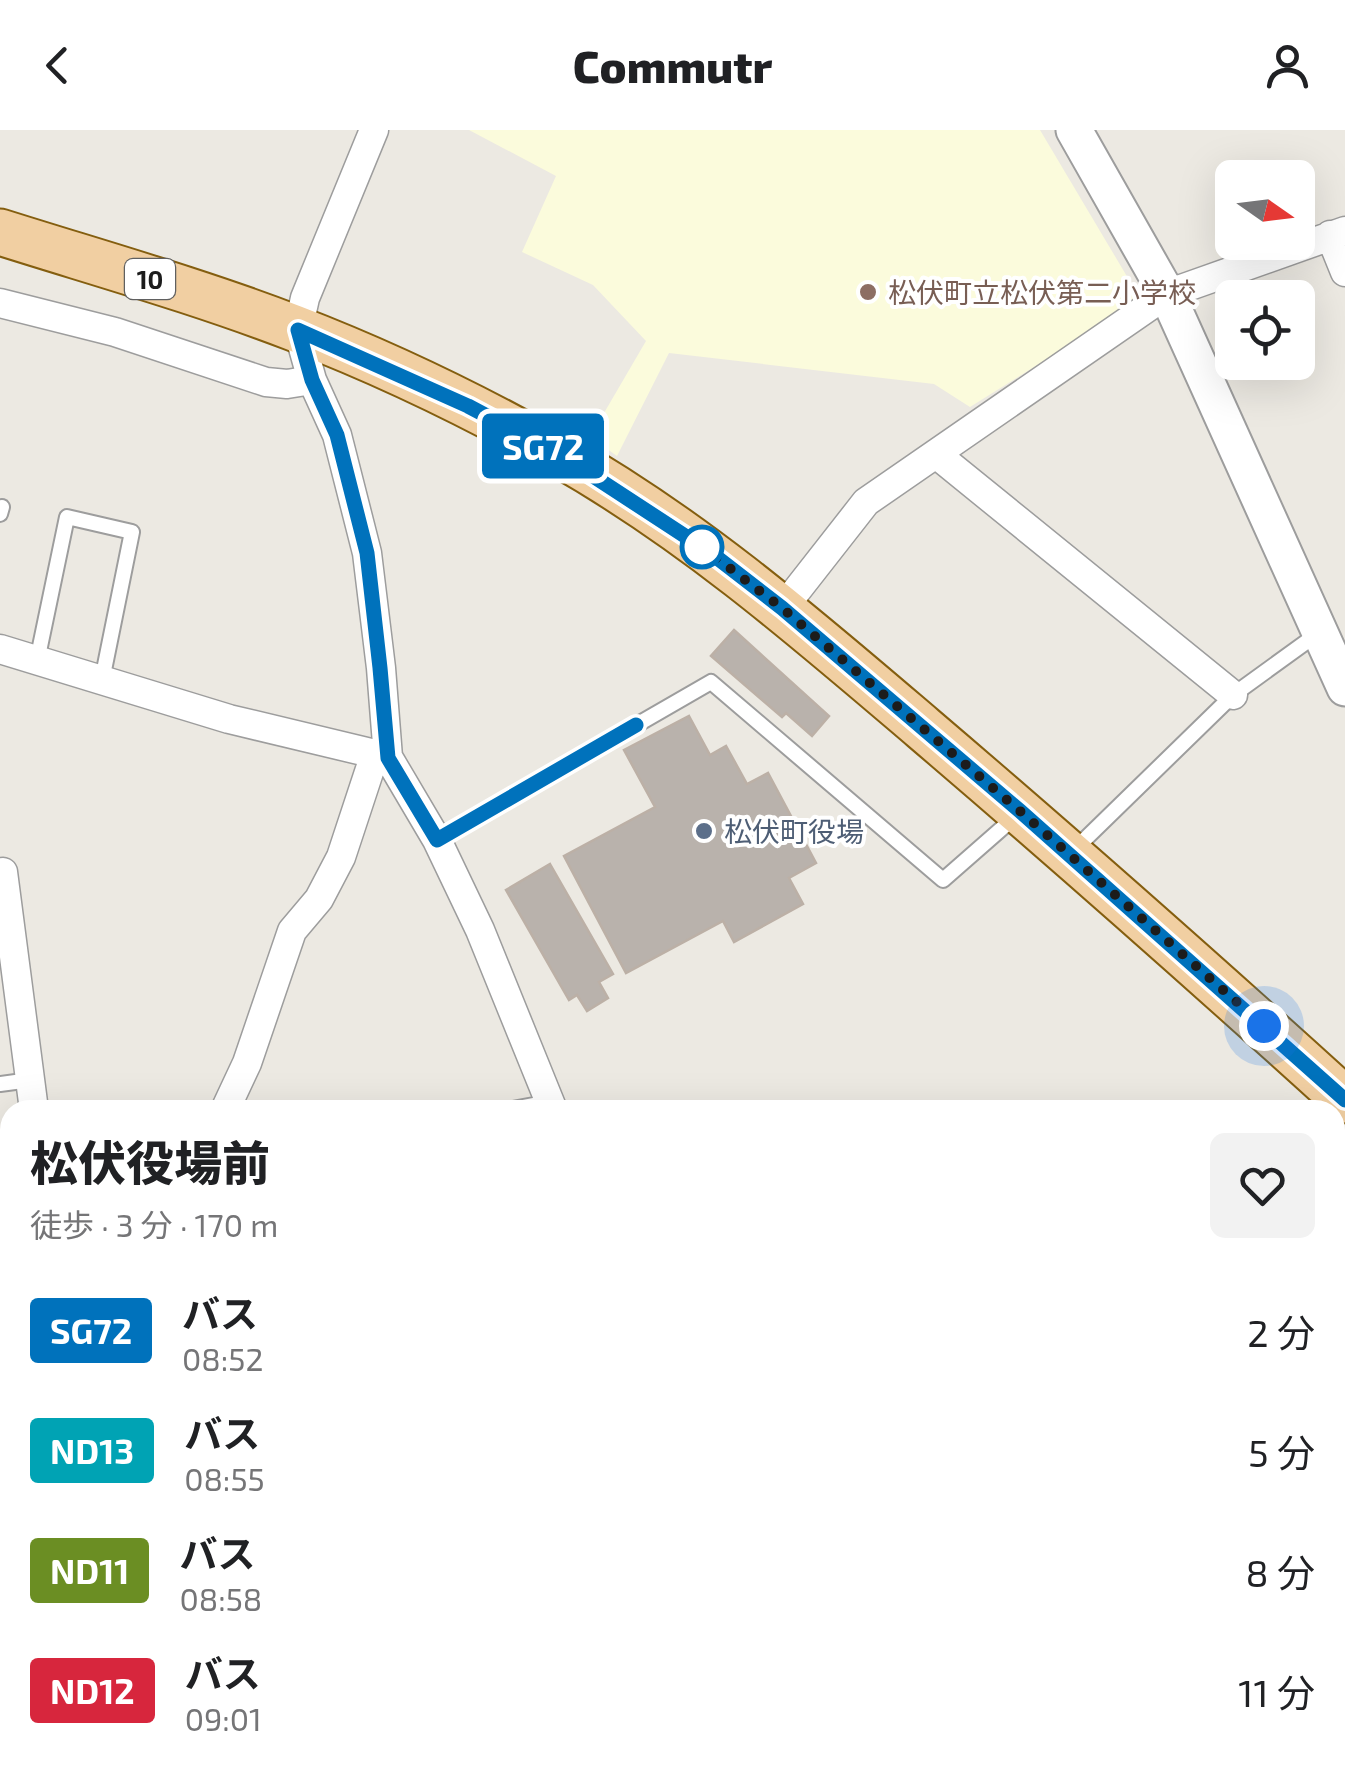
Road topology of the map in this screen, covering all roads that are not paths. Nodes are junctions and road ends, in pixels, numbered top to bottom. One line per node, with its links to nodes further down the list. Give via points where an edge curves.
1 (374, 130): 8 (street)
2 (1074, 130): 6 (street)
3 (0, 232): 8 (main road, 10)
4 (1338, 233): 5 (street); 6 (street)
5 (1345, 272)
6 (1167, 294): 10 (street); 12 (street)
7 (0, 302): 9 (street, via 266,382)
8 (298, 330): 9 (street); 11 (main road, 10, via 561,455)
9 (312, 380): 18 (street, via 337,435 367,553)
10 (936, 454): 11 (street, via 866,502); 17 (street)
11 (782, 608): 19 (main road, 10)
12 (1321, 631): 16 (street); 17 (lane)
13 (0, 649): 14 (street)
14 (37, 662): 15 (street); 15 (lane, via 67,517 132,532)
15 (102, 680): 18 (street)
16 (1345, 688)
17 (1233, 695): 21 (lane)
18 (388, 758): 20 (street); 26 (street, via 372,766 342,857 292,931)
19 (1020, 811): 20 (lane, via 943,880 711,682); 21 (main road, 10)
20 (437, 840): 27 (street)
21 (1069, 854): 28 (main road, 10)
22 (0, 872): 23 (street)
23 (30, 1080): 24 (lane); 25 (street)
24 (0, 1084)
25 (33, 1100)
26 (229, 1100)
27 (549, 1100)
28 (1331, 1100)

